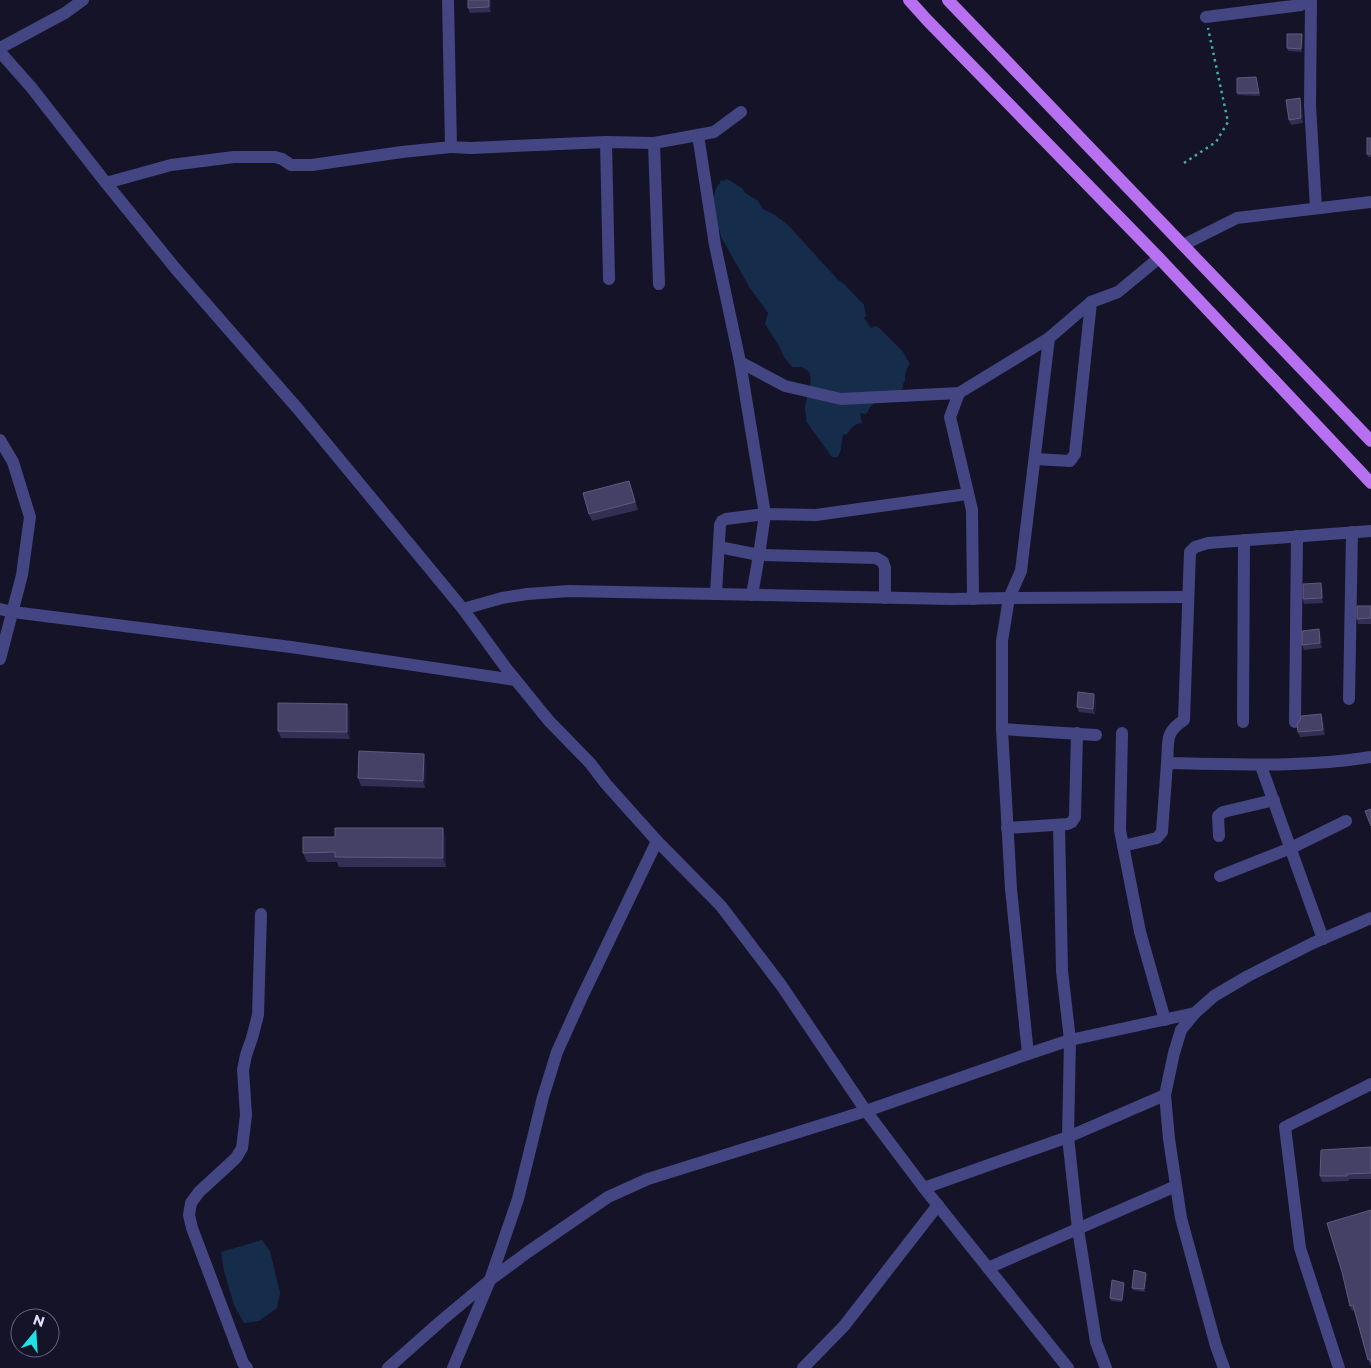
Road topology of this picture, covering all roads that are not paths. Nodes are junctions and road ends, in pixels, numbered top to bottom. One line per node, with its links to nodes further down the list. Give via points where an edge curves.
1 (82, 0): 8 (street, via 66,13)
2 (448, 0): 13 (street)
3 (909, 0): 18 (main road)
4 (948, 0): 17 (main road)
5 (1311, 0): 6 (street, via 1302,6); 16 (street, via 1310,105)
6 (1262, 5): 7 (street)
7 (1206, 17)
8 (0, 50): 14 (street)
9 (741, 112): 10 (street, via 714,132)
10 (698, 135): 12 (street); 23 (street, via 715,245)
11 (606, 142): 12 (street); 13 (street); 19 (street)
12 (654, 143): 20 (street)
13 (451, 148): 14 (street, via 312,165 291,165 275,157 234,157 171,165)
14 (106, 183): 43 (street)
15 (1371, 202): 16 (street)
16 (1316, 208): 17 (street, via 1237,218)
17 (1183, 245): 26 (main road)
18 (1159, 258): 21 (street, via 1118,292); 28 (main road)
19 (609, 279)
20 (659, 284)
21 (1091, 302): 22 (street); 27 (street, via 1075,454 1070,461)
22 (1049, 338): 24 (street); 27 (street)
23 (740, 362): 24 (street, via 786,386 841,399); 30 (street)
24 (959, 393): 29 (street, via 950,417)
25 (0, 440): 44 (street, via 13,462 30,517 22,575)
26 (1371, 441)
27 (1035, 458): 41 (street, via 1021,571)
28 (1371, 483)
29 (967, 494): 30 (street, via 816,515); 42 (street, via 972,510)
30 (765, 514): 35 (street, via 722,521); 36 (street)
31 (1371, 531): 32 (street)
32 (1352, 532): 33 (street); 47 (street)
33 (1297, 536): 34 (street); 49 (street)
34 (1244, 540): 39 (street, via 1208,543 1190,552); 48 (street)
35 (718, 547): 36 (street); 37 (street)
36 (759, 555): 38 (street); 40 (street, via 876,558 883,562 885,568)
37 (716, 594): 38 (street); 43 (street, via 569,591 502,598)
38 (752, 595): 40 (street)
39 (1188, 597): 41 (street); 55 (street, via 1184,720 1169,732)
40 (885, 598): 42 (street)
41 (1009, 598): 42 (street); 50 (street, via 1002,641)
42 (973, 599)
43 (463, 609): 46 (street)
44 (6, 610): 45 (street); 46 (street)
45 (0, 659)
46 (515, 680): 62 (street)
47 (1349, 699)
48 (1244, 722)
49 (1295, 722)
50 (1002, 729): 51 (street); 60 (street)
51 (1076, 733): 53 (street); 59 (street, via 1075,817 1068,824)
52 (1122, 733): 63 (street, via 1120,830)
53 (1096, 735)
54 (1371, 757): 56 (street)
55 (1167, 763): 56 (street); 63 (street, via 1162,832 1157,838)
56 (1261, 766): 57 (street)
57 (1274, 800): 61 (street, via 1223,812 1218,816); 64 (street)
58 (1346, 820): 64 (street)
59 (1059, 825): 60 (street); 71 (street, via 1062,971)
60 (1007, 828): 72 (street, via 1010,888)
61 (1219, 836)
62 (657, 842): 75 (street, via 721,906 781,985); 82 (street, via 557,1052 518,1199)
63 (1124, 846): 70 (street, via 1140,932)
64 (1291, 848): 65 (street); 68 (street)
65 (1220, 876)
66 (261, 914): 83 (street, via 258,1015 244,1070 246,1115 242,1148 236,1158 199,1192 191,1203 189,1215)
67 (1371, 918): 68 (street)
68 (1323, 939): 69 (street, via 1248,976)
69 (1194, 1012): 70 (street); 74 (street, via 1181,1030)
70 (1165, 1020): 71 (street)
71 (1070, 1040): 72 (street); 76 (street)
72 (1028, 1054): 75 (street)
73 (1371, 1084): 90 (street, via 1285,1127 1300,1248)
74 (1165, 1095): 76 (street); 77 (street)
75 (866, 1111): 78 (street); 82 (street, via 648,1179 608,1197)
76 (1068, 1137): 78 (street); 80 (street)
77 (1176, 1186): 80 (street); 89 (street, via 1181,1218)
78 (924, 1188): 79 (street)
79 (938, 1205): 81 (street); 86 (street, via 844,1326)
80 (1078, 1229): 81 (street); 88 (street, via 1096,1342)
81 (988, 1268): 87 (street)
82 (490, 1280): 84 (street); 85 (street)
83 (247, 1368)
84 (388, 1368)
85 (453, 1368)
86 (803, 1368)
87 (1068, 1368)
88 (1106, 1368)
89 (1224, 1368)
90 (1339, 1368)

